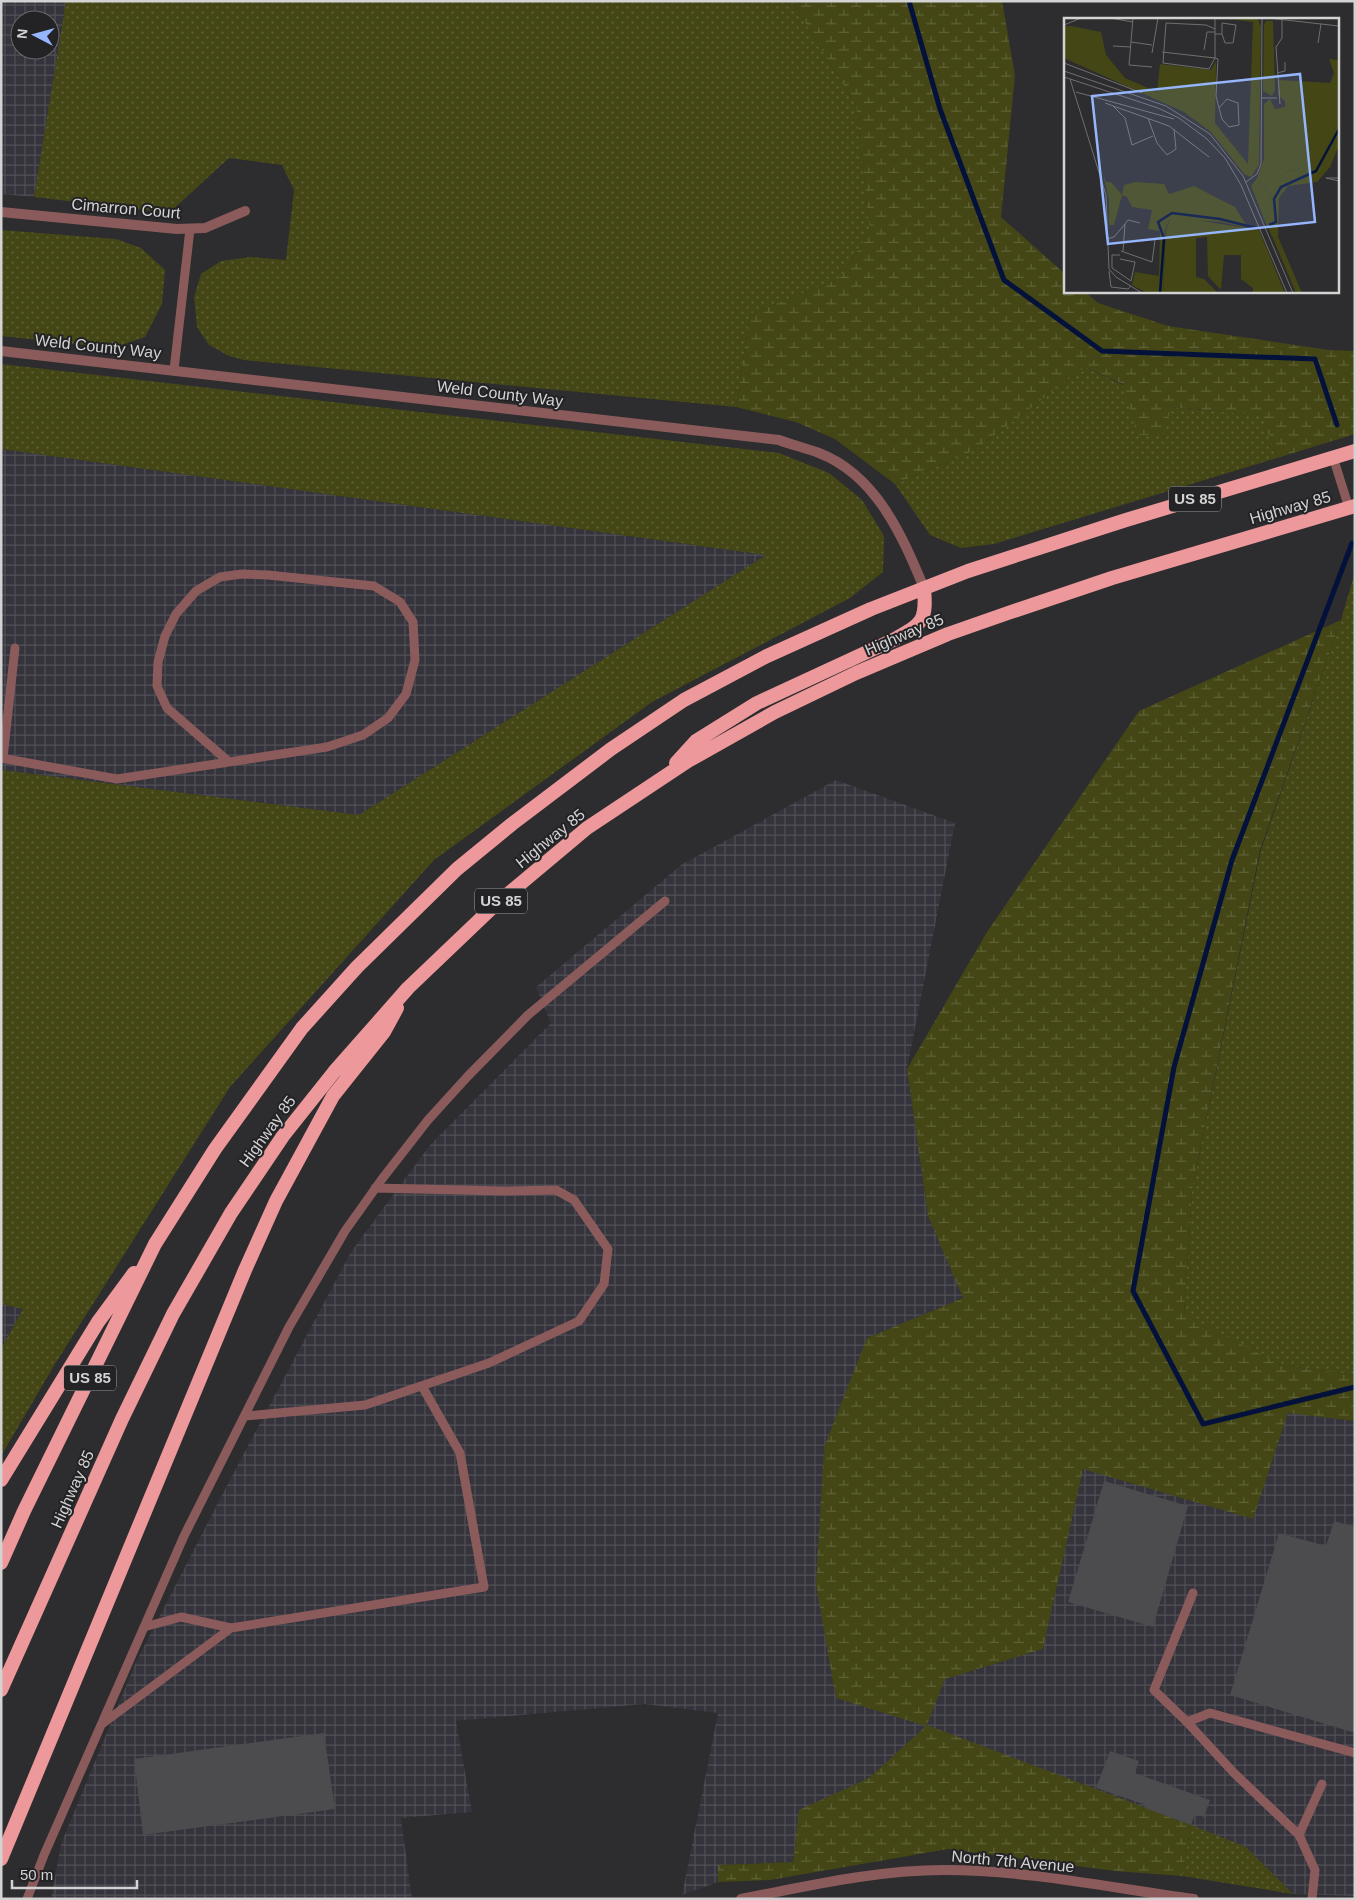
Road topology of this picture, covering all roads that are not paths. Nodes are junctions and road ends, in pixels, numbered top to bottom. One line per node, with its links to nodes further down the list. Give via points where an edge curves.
1 (245, 211): 3 (street, Cimarron Court, via 204,228)
2 (1, 212): 3 (street, Cimarron Court)
3 (190, 229): 5 (lane)
4 (1, 351): 5 (street, Weld County Way)
5 (174, 370): 9 (street, Weld County Way, via 779,440 820,453 844,466 865,484 905,541)
6 (1355, 451): 7 (highway, Highway 85 / US 85)
7 (1333, 458): 8 (lane); 9 (highway, Highway 85 / US 85, via 1118,522)
8 (1352, 507): 13 (highway, Highway 85 / US 85, via 1112,578 948,634 775,712)
9 (924, 588): 13 (highway, via 926,608 914,628 757,703 696,741); 17 (highway, Highway 85 / US 85, via 768,656 684,700 603,755 457,868 357,966 302,1028 215,1149)
10 (15, 648): 11 (lane)
11 (2, 758): 12 (lane, via 117,779)
12 (229, 762): 12 (lane, via 327,747 363,735 388,718 406,694 416,660 413,622 400,602 374,586 268,575 220,577 196,591 176,614 165,636 158,662 157,686 167,708)
13 (664, 777): 15 (highway, Highway 85 / US 85, via 587,828 495,905)
14 (665, 901): 16 (lane, via 528,1015 428,1120)
15 (408, 988): 25 (highway, Highway 85 / US 85, via 283,1136 226,1221 164,1331); 31 (highway, via 384,1032 333,1096 276,1201)
16 (375, 1188): 18 (lane, via 556,1190 574,1200 608,1248 604,1284 579,1321 489,1363); 19 (lane, via 345,1231 289,1327)
17 (155, 1244): 20 (highway, via 98,1322); 21 (highway, Highway 85 / US 85)
18 (422, 1386): 19 (lane, via 365,1405); 24 (lane, via 460,1453 484,1587)
19 (245, 1416): 23 (lane, via 184,1536)
20 (1, 1480)
21 (1, 1563)
22 (1193, 1593): 26 (lane, via 1154,1690)
23 (144, 1627): 24 (lane, via 181,1617); 27 (lane)
24 (231, 1628): 27 (lane)
25 (1, 1690)
26 (1187, 1722): 28 (lane, via 1210,1713); 30 (lane, via 1234,1773)
27 (100, 1726): 32 (lane)
28 (1355, 1753)
29 (1322, 1784): 30 (lane)
30 (1299, 1835): 35 (lane, via 1315,1870)
31 (1, 1859)
32 (27, 1899)
33 (741, 1899): 34 (street, North 7th Avenue, via 847,1879 943,1870 1011,1873)
34 (1194, 1899)
35 (1312, 1899)

